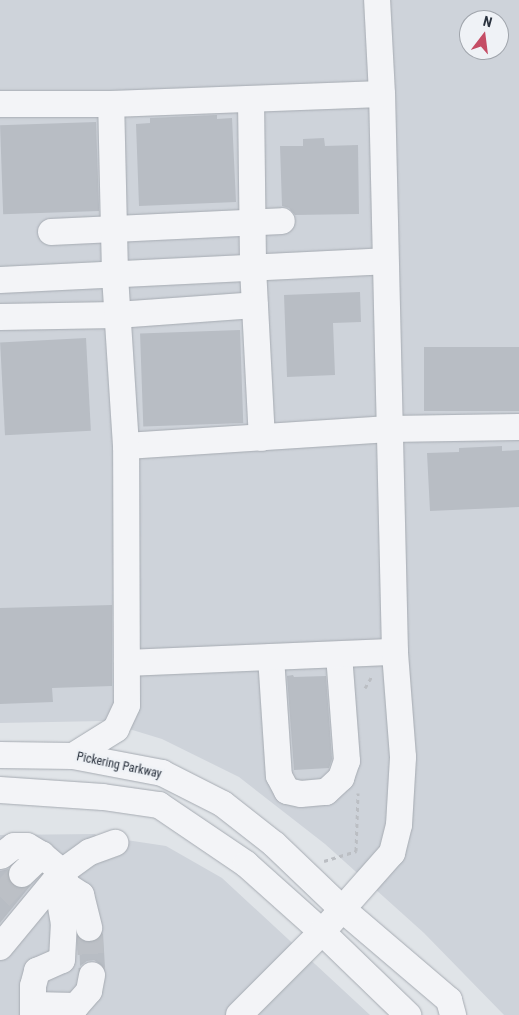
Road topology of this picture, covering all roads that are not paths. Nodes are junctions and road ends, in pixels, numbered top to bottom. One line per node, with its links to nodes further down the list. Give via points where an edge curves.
1 (378, 0): 2 (street)
2 (382, 94): 3 (street); 10 (street)
3 (251, 99): 5 (street); 7 (street)
4 (0, 104): 5 (street)
5 (111, 104): 8 (street)
6 (282, 221): 7 (street)
7 (253, 222): 8 (street); 11 (street)
8 (114, 230): 9 (street); 12 (street)
9 (51, 232)
10 (385, 262): 11 (street); 18 (street)
11 (253, 268): 12 (street); 14 (street)
12 (115, 274): 13 (street); 15 (street)
13 (0, 280)
14 (255, 305): 15 (street); 19 (street)
15 (117, 315): 16 (street); 20 (street)
16 (0, 317)
17 (519, 427): 18 (street)
18 (389, 429): 19 (street); 21 (street)
19 (262, 438): 20 (street)
20 (126, 446): 24 (street)
21 (395, 652): 22 (street); 33 (street, via 403,757 400,825 392,853)
22 (339, 655): 23 (street); 23 (street, via 347,761 340,778 326,792 302,794 287,791 279,776)
23 (271, 657): 24 (street)
24 (127, 663): 26 (street, via 127,705 116,728)
25 (0, 755): 26 (street, Pickering Parkway)
26 (73, 756): 33 (street, Pickering Parkway, via 162,773 223,804 274,844)
27 (0, 790): 35 (street, via 103,797 158,805 246,864)
28 (115, 843): 32 (street, via 90,852)
29 (42, 855): 30 (street, via 27,846 14,846); 31 (street); 32 (street)
30 (1, 856)
31 (22, 874)
32 (64, 879): 34 (street, via 81,895); 36 (street); 38 (street, via 60,901 64,924 62,960 36,971)
33 (341, 908): 35 (street); 41 (street, Pickering Parkway, via 449,1000)
34 (89, 928)
35 (322, 932): 39 (street); 40 (street)
36 (0, 947)
37 (92, 975): 38 (street, via 89,990 76,1006)
38 (33, 1010)
39 (239, 1015)
40 (408, 1015)
41 (454, 1015)

